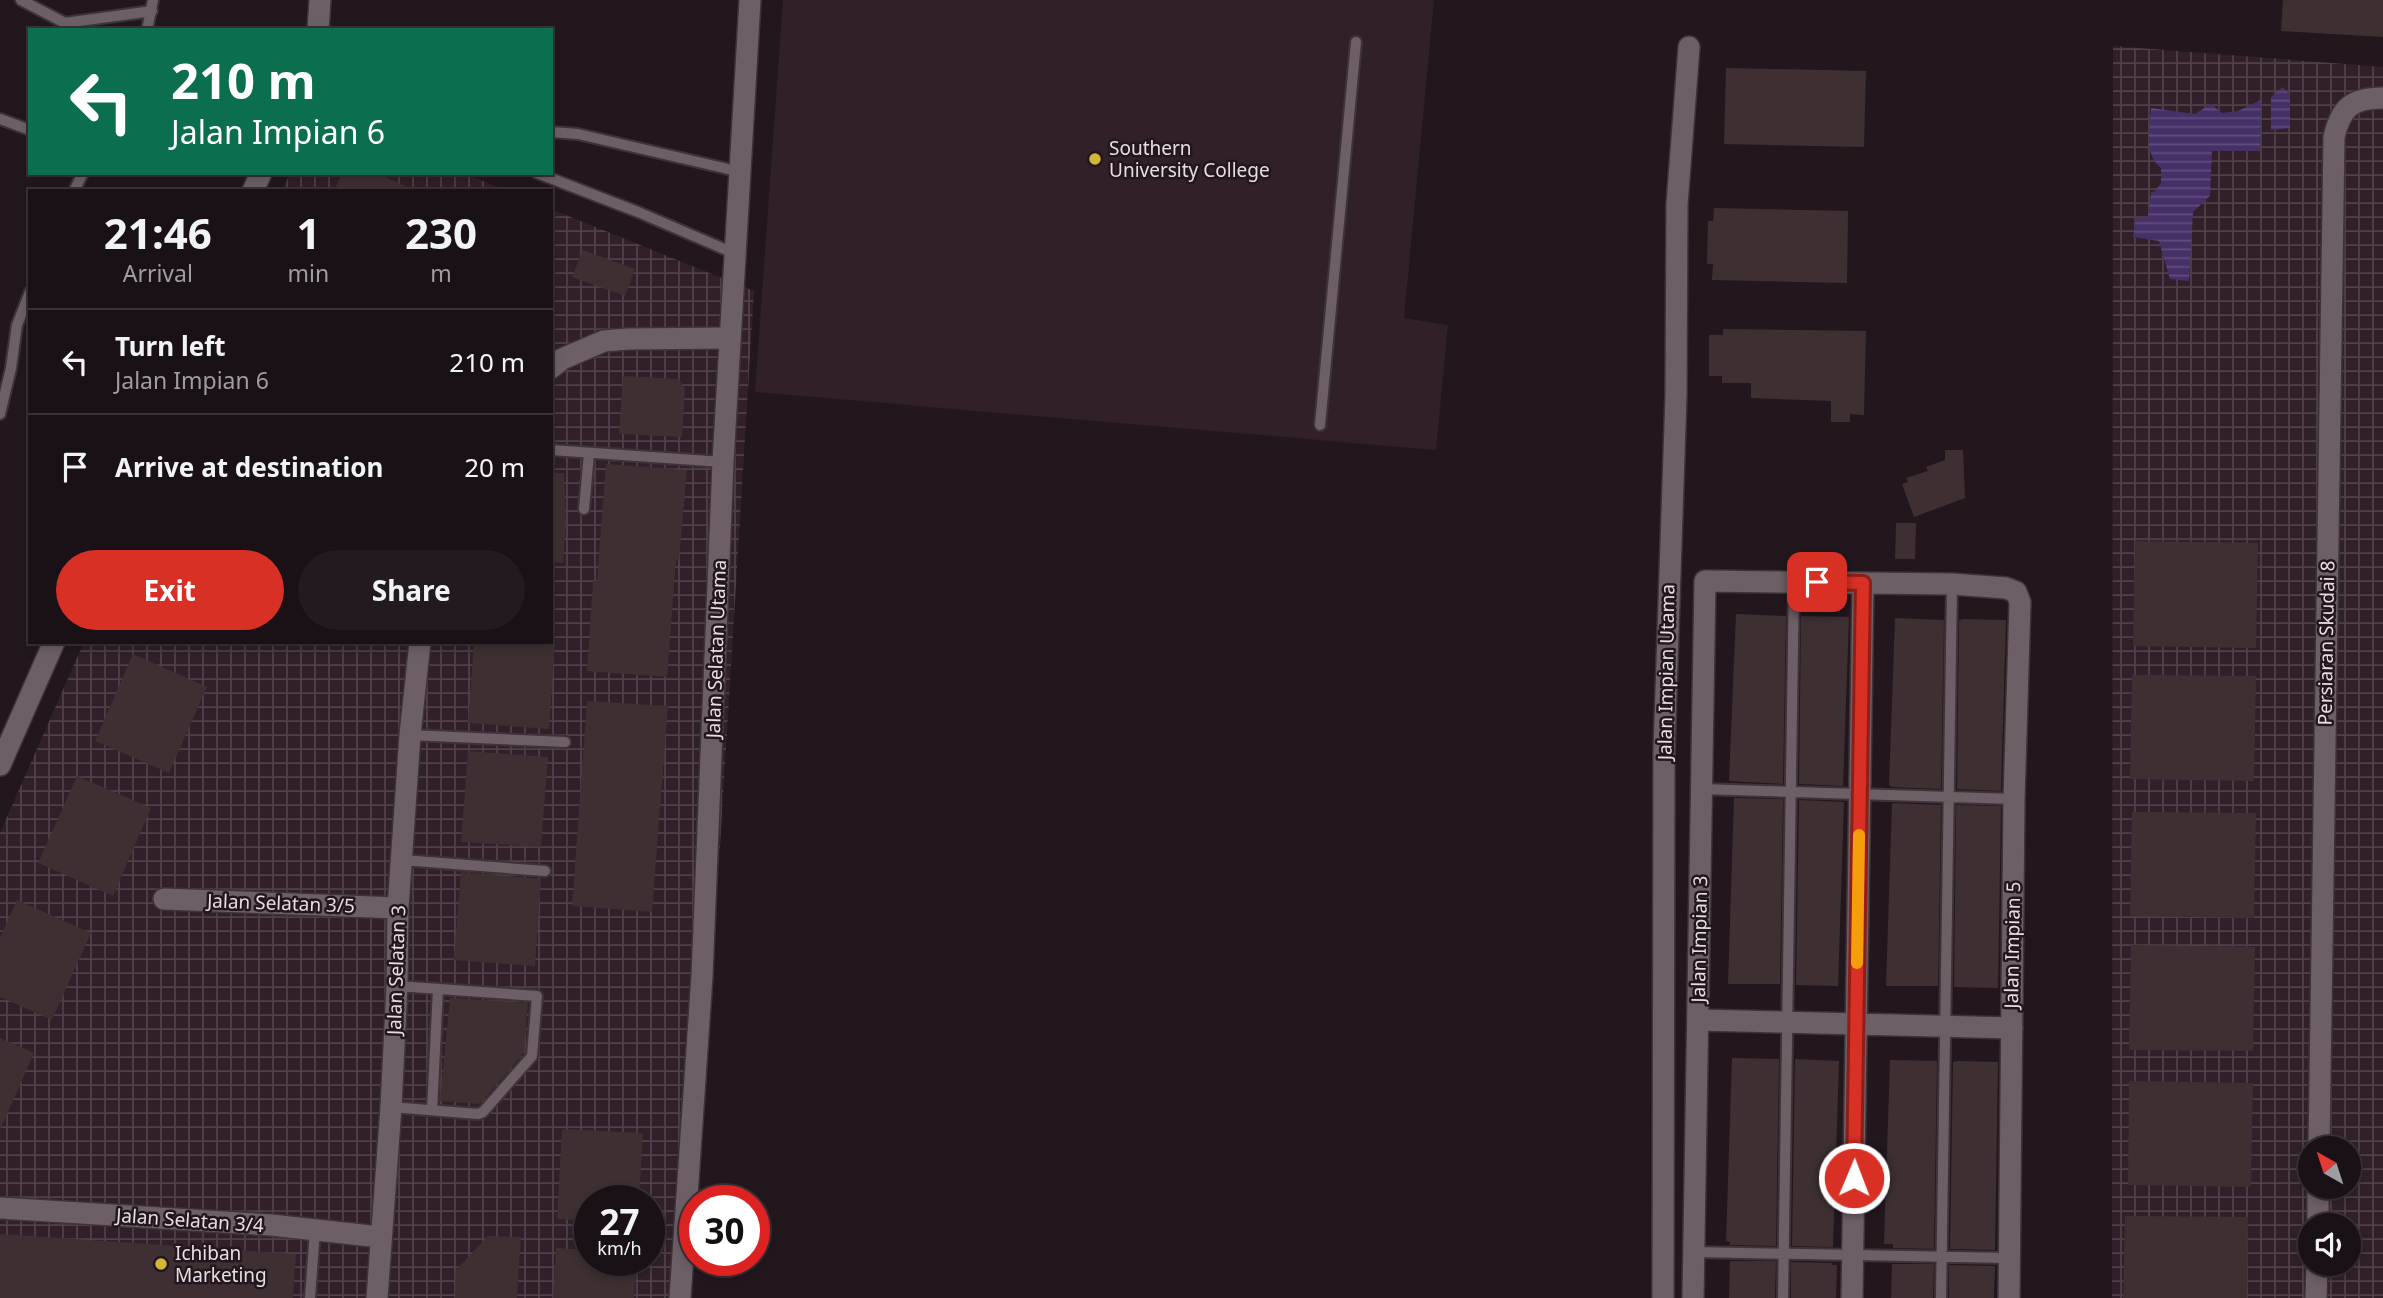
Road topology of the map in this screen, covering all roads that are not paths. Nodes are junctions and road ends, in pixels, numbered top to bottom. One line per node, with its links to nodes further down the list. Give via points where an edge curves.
1 (21, 0): 4 (lane, via 65,23)
2 (320, 0): 6 (street)
3 (750, 0): 13 (street, Jalan Selatan Utama)
4 (153, 5): 5 (lane)
5 (147, 28)
6 (318, 28)
7 (1356, 42): 20 (lane)
8 (1689, 47): 64 (street, Jalan Impian Utama, via 1677,204 1676,395 1664,751)
9 (2383, 99): 51 (street, Persiaran Skudai 8, via 2364,98 2349,106 2339,116 2334,137)
10 (0, 119): 11 (lane)
11 (28, 129)
12 (553, 132): 13 (lane)
13 (741, 172): 15 (street, Jalan Selatan Utama)
14 (542, 175): 15 (lane)
15 (736, 254): 17 (street, Jalan Selatan Utama)
16 (28, 297): 19 (lane, via 17,325)
17 (729, 338): 18 (street, via 604,341); 23 (street, Jalan Selatan Utama)
18 (553, 366)
19 (0, 414)
20 (1320, 425)
21 (553, 450): 22 (lane)
22 (589, 453): 23 (lane); 24 (lane)
23 (723, 463): 63 (street, Jalan Selatan Utama, via 702,976)
24 (584, 509)
25 (1794, 581): 26 (street); 33 (street, Jalan Impian 3, via 1705,581); 34 (lane)
26 (1863, 583): 27 (street); 35 (street)
27 (1952, 584): 36 (lane); 37 (street, Jalan Impian 5, via 2006,588 2016,592 2020,602)
28 (53, 644): 32 (street)
29 (420, 644): 30 (street, Jalan Selatan 3)
30 (410, 735): 31 (lane); 38 (street, Jalan Selatan 3)
31 (565, 741)
32 (0, 765)
33 (1702, 789): 34 (lane); 44 (street, Jalan Impian 3)
34 (1790, 792): 35 (lane); 45 (lane)
35 (1860, 794): 36 (lane); 46 (street)
36 (1949, 797): 37 (lane); 47 (lane)
37 (2014, 799): 48 (street, Jalan Impian 5)
38 (402, 860): 39 (lane); 41 (street, Jalan Selatan 3)
39 (545, 871)
40 (164, 899): 41 (street, Jalan Selatan 3/5)
41 (398, 908): 42 (street, Jalan Selatan 3)
42 (397, 986): 43 (lane); 49 (street, Jalan Selatan 3)
43 (438, 989): 50 (lane); 50 (lane, via 537,996 532,1056 483,1112)
44 (1698, 1020): 45 (street); 55 (street, Jalan Impian 3)
45 (1787, 1022): 46 (street); 56 (lane)
46 (1856, 1024): 47 (street); 57 (street)
47 (1945, 1026): 48 (street); 58 (lane)
48 (2012, 1028): 59 (street, Jalan Impian 5)
49 (391, 1107): 50 (lane); 54 (street, Jalan Selatan 3)
50 (432, 1110)
51 (2319, 1136)
52 (0, 1208): 53 (street, Jalan Selatan 3/4)
53 (315, 1230): 54 (street, Jalan Selatan 3/4); 61 (lane)
54 (380, 1237): 62 (street, Jalan Selatan 3)
55 (1694, 1252): 56 (lane); 65 (street, Jalan Impian 3)
56 (1783, 1253): 57 (lane); 66 (lane)
57 (1853, 1255): 58 (lane); 67 (street)
58 (1941, 1256): 59 (lane); 68 (lane)
59 (2009, 1258): 69 (street, Jalan Impian 5)
60 (2317, 1276): 70 (street)
61 (310, 1298)
62 (377, 1298)
63 (680, 1298)
64 (1663, 1298)
65 (1693, 1298)
66 (1783, 1298)
67 (1852, 1298)
68 (1941, 1298)
69 (2009, 1298)
70 (2316, 1298)

